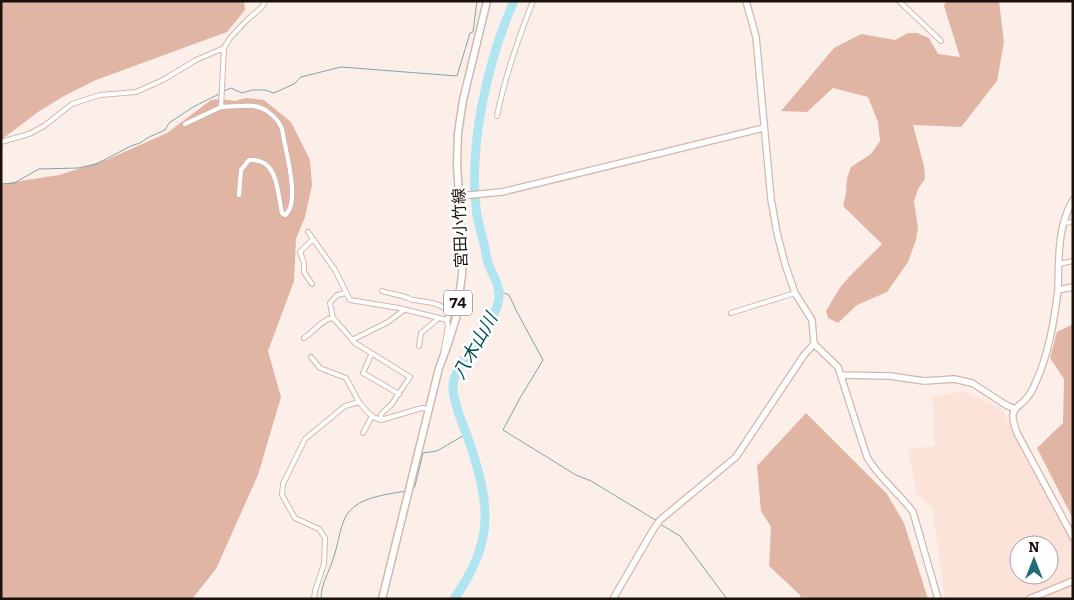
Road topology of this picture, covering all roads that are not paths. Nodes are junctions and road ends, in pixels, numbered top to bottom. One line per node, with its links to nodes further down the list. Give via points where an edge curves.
1 (265, 1): 9 (street)
2 (487, 1): 7 (main road, 宮田小竹線 / 74)
3 (491, 1): 7 (street)
4 (533, 1): 11 (street, via 513,55)
5 (746, 1): 13 (street, via 756,37)
6 (899, 1): 8 (street)
7 (486, 10): 16 (main road, 宮田小竹線 / 74, via 463,100 458,134)
8 (941, 41)
9 (224, 48): 10 (street); 14 (street, via 136,92 100,94 72,104 44,126)
10 (221, 107): 12 (street); 15 (street, via 254,106 266,110 280,125 288,156 292,198 288,213 282,213 277,180 262,162 249,160 241,170)
11 (498, 116)
12 (185, 124)
13 (764, 128): 16 (street, via 502,192); 29 (street, via 777,233)
14 (1, 142)
15 (239, 195)
16 (459, 196): 30 (main road, 宮田小竹線 / 74, via 463,253)
17 (1073, 200): 19 (street)
18 (1073, 222): 19 (street)
19 (1063, 223): 23 (street)
20 (308, 232): 21 (street)
21 (313, 240): 24 (street, via 300,252 304,272); 28 (street, via 335,270)
22 (1073, 261): 23 (street)
23 (1059, 264): 26 (street)
24 (312, 284)
25 (1073, 287): 26 (street)
26 (1058, 290): 47 (street, via 1047,349 1035,384)
27 (382, 291): 32 (street, via 427,301)
28 (346, 293): 31 (street, via 350,300); 34 (street, via 337,295 330,303)
29 (795, 293): 33 (street); 39 (street, via 812,320)
30 (460, 294): 32 (street); 43 (main road, 宮田小竹線 / 74)
31 (404, 310): 35 (street); 38 (street)
32 (450, 312): 36 (street)
33 (731, 313)
34 (333, 318): 37 (street, via 328,318); 38 (street)
35 (439, 318): 36 (street); 40 (street, via 421,333)
36 (447, 320): 43 (street)
37 (304, 338)
38 (352, 340): 41 (street)
39 (814, 344): 44 (street, via 838,366); 56 (street, via 736,457 660,520)
40 (419, 346)
41 (371, 354): 45 (street, via 363,373); 45 (street, via 410,377)
42 (311, 357): 46 (street, via 322,369 346,378)
43 (443, 358): 48 (main road, 宮田小竹線 / 74)
44 (841, 375): 47 (street, via 890,376 924,381 954,379 972,383); 57 (street, via 868,457 875,470 913,512)
45 (399, 394): 50 (street, via 381,414)
46 (359, 402): 49 (street); 54 (street, via 345,406 305,439 283,484 282,495 295,518 319,529 325,538 324,564)
47 (1015, 409): 52 (street, via 1013,418 1017,433)
48 (428, 410): 50 (street, via 422,408); 55 (main road, 宮田小竹線 / 74)
49 (372, 416): 50 (street); 51 (street)
50 (381, 420)
51 (363, 433)
52 (1073, 537)
53 (1073, 581): 58 (street)
54 (314, 599)
55 (382, 599)
56 (613, 599)
57 (938, 599)
58 (1029, 599)

